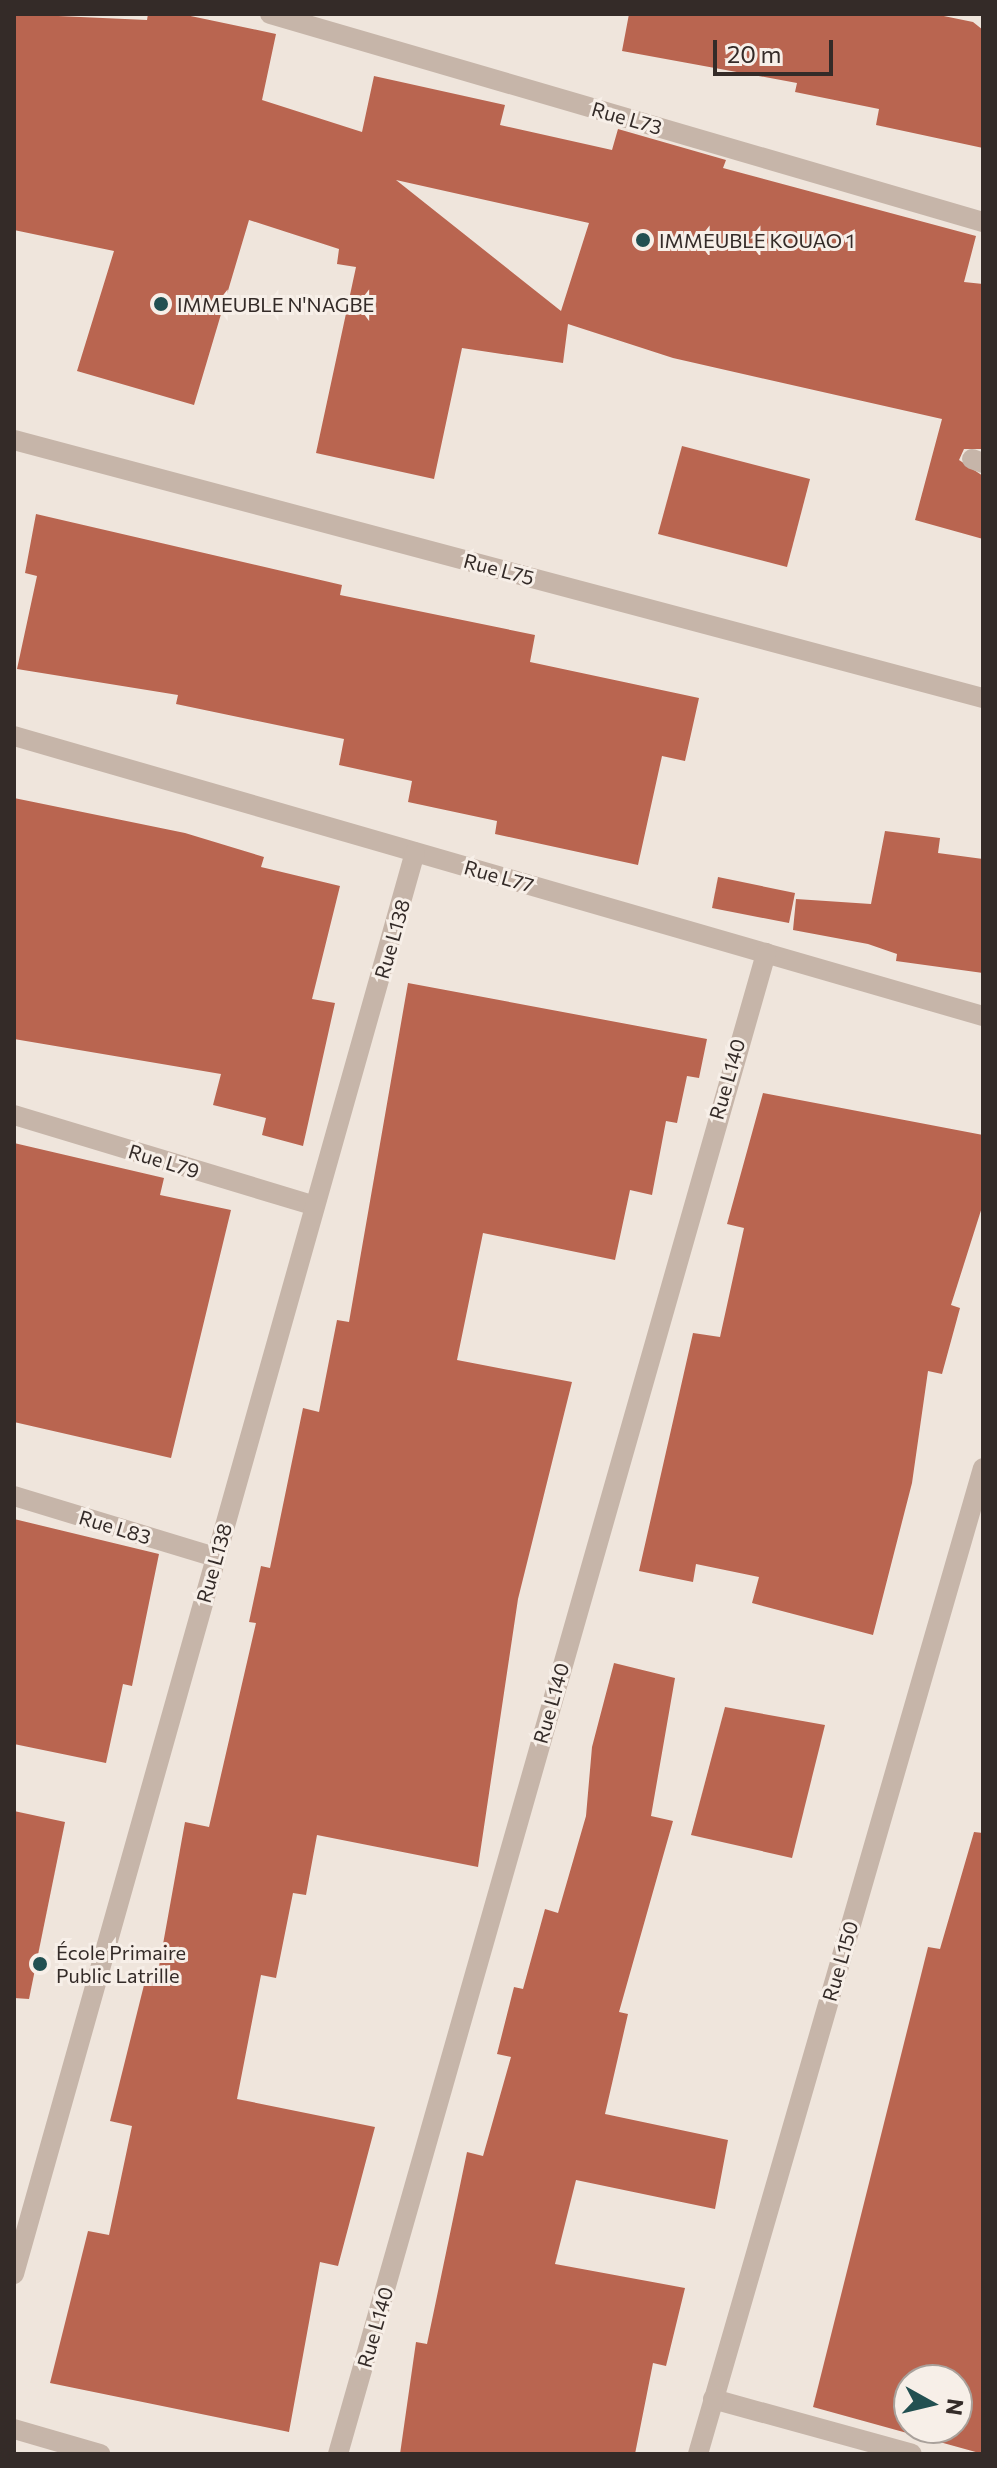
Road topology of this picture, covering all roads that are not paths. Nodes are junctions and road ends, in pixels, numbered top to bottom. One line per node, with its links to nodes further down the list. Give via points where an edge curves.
1 (270, 14): 2 (street, Rue L73)
2 (983, 222)
3 (14, 440): 4 (street, Rue L75)
4 (983, 698)
5 (14, 736): 6 (street, Rue L77)
6 (415, 852): 7 (street, Rue L77); 10 (street, Rue L138)
7 (766, 953): 8 (street, Rue L77); 18 (street, Rue L140)
8 (983, 1016)
9 (14, 1115): 10 (street, Rue L79)
10 (315, 1206): 13 (street, Rue L138)
11 (983, 1468): 15 (street, Rue L150)
12 (14, 1496): 13 (street, Rue L83)
13 (215, 1557): 14 (street, Rue L138)
14 (14, 2274)
15 (713, 2399): 19 (street, Rue L150); 20 (street)
16 (14, 2429): 17 (street)
17 (100, 2454)
18 (338, 2454)
19 (698, 2454)
20 (912, 2454)

